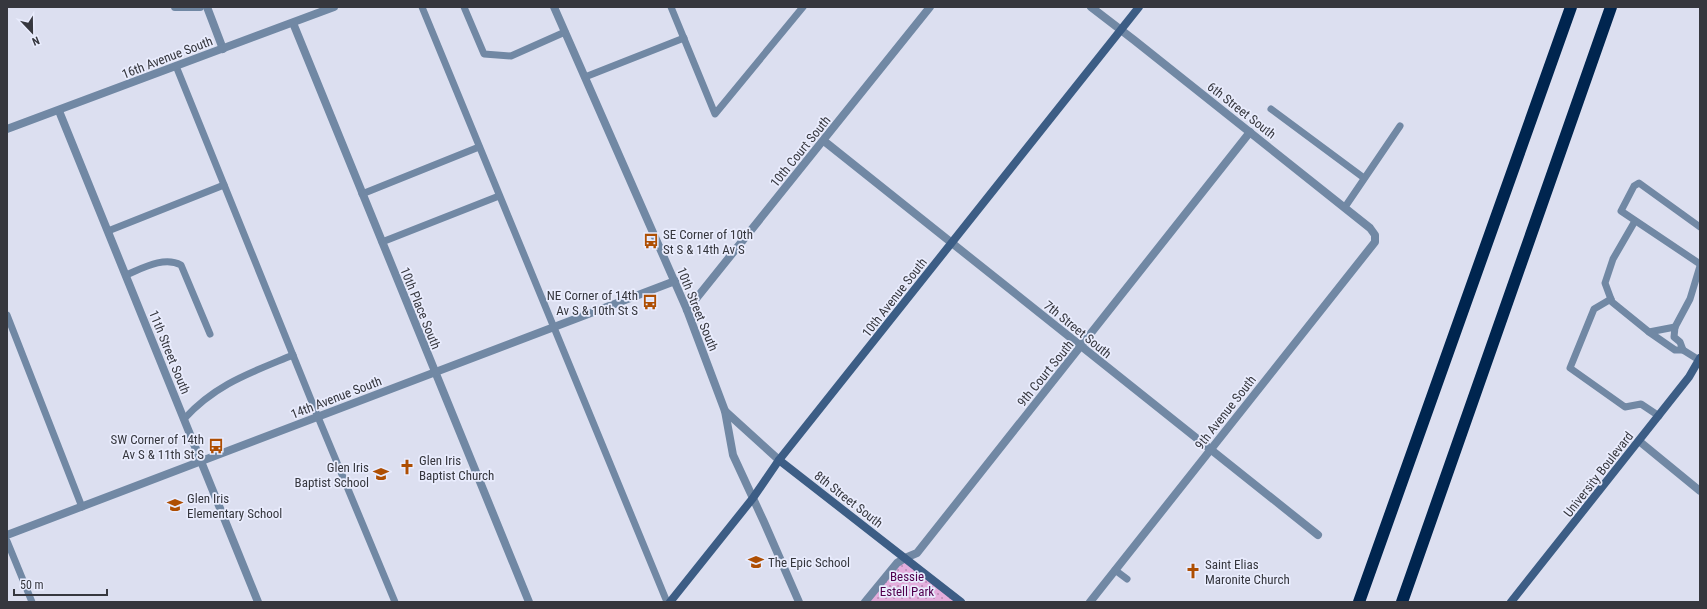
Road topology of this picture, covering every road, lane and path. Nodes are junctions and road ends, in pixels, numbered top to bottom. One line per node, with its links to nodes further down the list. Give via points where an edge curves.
1 (175, 7): 2 (street)
2 (200, 7)
3 (207, 7): 19 (street)
4 (334, 7): 15 (street, 16th Avenue South)
5 (422, 7): 28 (lane)
6 (464, 7): 17 (lane, via 484,54 511,56)
7 (554, 7): 17 (street, 10th Street South)
8 (671, 7): 18 (lane)
9 (803, 7): 18 (lane, via 715,114)
10 (930, 7): 27 (street, 10th Court South)
11 (1091, 7): 16 (street, 6th Street South)
12 (1138, 7): 16 (street, 10th Avenue South)
13 (1571, 7): 81 (highway)
14 (1611, 7): 82 (highway)
15 (293, 22): 19 (street, 16th Avenue South); 31 (street, 10th Place South)
16 (1120, 30): 26 (street, 6th Street South); 39 (street, 10th Avenue South)
17 (565, 32): 21 (street, 10th Street South)
18 (684, 38): 21 (lane)
19 (223, 49): 20 (street, 16th Avenue South)
20 (176, 66): 23 (street, 16th Avenue South); 30 (lane)
21 (585, 77): 42 (street, 10th Street South)
22 (1271, 109): 29 (lane)
23 (59, 111): 25 (street, 16th Avenue South); 36 (street, 11th Street South)
24 (1400, 126): 29 (lane)
25 (7, 129)
26 (1250, 132): 33 (street, 6th Street South); 50 (street, 9th Court South)
27 (824, 141): 39 (street, 7th Street South); 44 (street, 10th Court South)
28 (479, 146): 31 (lane); 32 (lane)
29 (1364, 178): 33 (lane)
30 (224, 185): 36 (lane); 52 (lane)
31 (362, 194): 38 (street, 10th Place South)
32 (499, 196): 38 (lane); 47 (lane)
33 (1345, 208): 37 (street, 6th Street South)
34 (1635, 221): 35 (lane, via 1621,211 1634,186 1639,183); 40 (lane); 43 (lane, via 1613,259 1605,283)
35 (1700, 227)
36 (108, 231): 41 (street, 11th Street South)
37 (1375, 235): 60 (street, 9th Avenue South, via 1374,242)
38 (382, 242): 54 (street, 10th Place South)
39 (952, 243): 50 (street, 7th Street South); 61 (street, 10th Avenue South)
40 (1700, 265): 46 (lane, via 1690,299)
41 (126, 275): 49 (lane, via 165,261 181,265); 58 (street, 11th Street South)
42 (675, 281): 44 (street, 10th Street South); 47 (street, 14th Avenue South)
43 (1611, 299): 48 (lane); 56 (lane, via 1594,309 1570,368 1625,407 1640,404)
44 (688, 310): 55 (street, 10th Street South)
45 (7, 315): 65 (lane)
46 (1675, 326): 48 (lane); 51 (lane, via 1674,338 1680,342)
47 (553, 327): 54 (street, 14th Avenue South); 76 (lane)
48 (1649, 332): 51 (lane, via 1675,350)
49 (210, 334)
50 (1081, 347): 60 (street, 7th Street South); 69 (street, 9th Court South, via 917,552)
51 (1683, 350): 53 (lane)
52 (293, 355): 57 (lane); 58 (lane, via 221,387 198,403)
53 (1700, 359): 56 (street, University Boulevard, via 1689,378)
54 (434, 372): 57 (street, 14th Avenue South); 75 (street, 10th Place South)
55 (725, 411): 61 (street, 8th Street South); 64 (street, 10th Street South, via 733,455)
56 (1659, 416): 59 (street, University Boulevard)
57 (318, 417): 62 (street, 14th Avenue South); 74 (lane)
58 (184, 419): 62 (street, 11th Street South)
59 (1639, 441): 63 (street); 83 (street, University Boulevard)
60 (1210, 450): 66 (street, 7th Street South); 70 (street, 9th Avenue South)
61 (779, 460): 64 (street, 10th Avenue South); 69 (street, 8th Street South)
62 (201, 461): 65 (street, 14th Avenue South); 73 (street, 11th Street South)
63 (1700, 490)
64 (753, 498): 76 (street, 10th Avenue South); 77 (street, 10th Street South)
65 (82, 507): 67 (street, 14th Avenue South)
66 (1318, 535)
67 (7, 536)
68 (7, 542): 72 (lane)
69 (905, 558): 78 (street, 9th Court South, via 897,563); 79 (street, 8th Street South)
70 (1115, 570): 71 (lane); 80 (street, 9th Avenue South)
71 (1127, 579)
72 (32, 602)
73 (258, 602)
74 (395, 602)
75 (529, 602)
76 (668, 602)
77 (799, 602)
78 (865, 602)
79 (961, 602)
80 (1090, 602)
81 (1359, 602)
82 (1402, 602)
83 (1511, 602)

